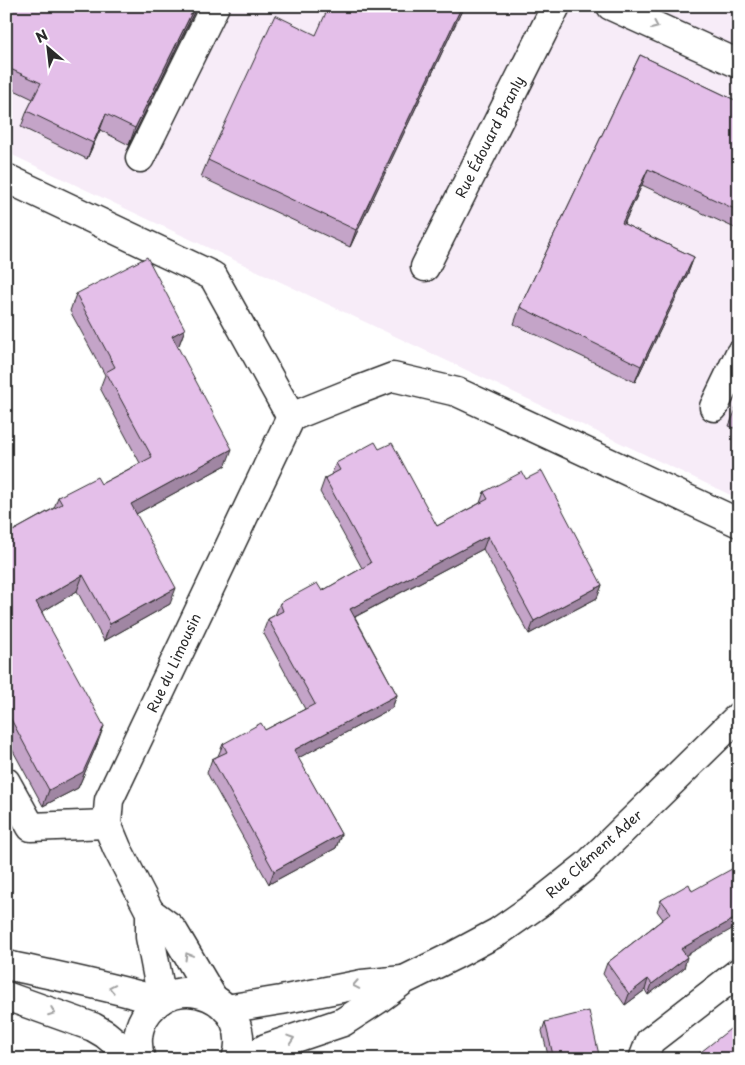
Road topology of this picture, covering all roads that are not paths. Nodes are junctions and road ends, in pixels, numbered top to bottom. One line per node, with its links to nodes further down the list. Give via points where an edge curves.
1 (215, 6): 5 (street)
2 (556, 6): 7 (street, Rue Édouard Branly)
3 (611, 6): 4 (street, one-way to 4)
4 (739, 64)
5 (140, 158)
6 (6, 178): 10 (street, via 214,276)
7 (425, 268)
8 (739, 355): 9 (street)
9 (714, 407)
10 (291, 417): 11 (street, via 393,376 457,392); 14 (street, Rue du Limousin, via 109,800)
11 (739, 523)
12 (739, 716): 18 (street, Rue Clément Ader, via 586,866 538,904 456,956)
13 (6, 782): 14 (street, via 31,827)
14 (107, 824): 15 (street, Rue du Limousin)
15 (150, 912): 20 (street, Rue du Limousin, via 150,936); 21 (street, Rue du Limousin, one-way to 15, via 170,926)
16 (6, 965): 20 (street, one-way to 16)
17 (739, 972): 26 (street, via 650,1041)
18 (404, 980): 21 (street, Rue Clément Ader, one-way to 21, via 362,984 281,1000); 25 (street, Rue Clément Ader, one-way to 18, via 272,1045 343,1022)
19 (6, 996): 22 (street, one-way to 22, via 93,1028)
20 (160, 1000): 21 (street, via 187,991 201,993); 23 (street, via 148,1010 141,1023 138,1038)
21 (220, 1003): 24 (street, Rue du Limousin, via 234,1019 238,1031)
22 (135, 1059)
23 (141, 1059)
24 (236, 1059)
25 (247, 1059)
26 (643, 1059)

